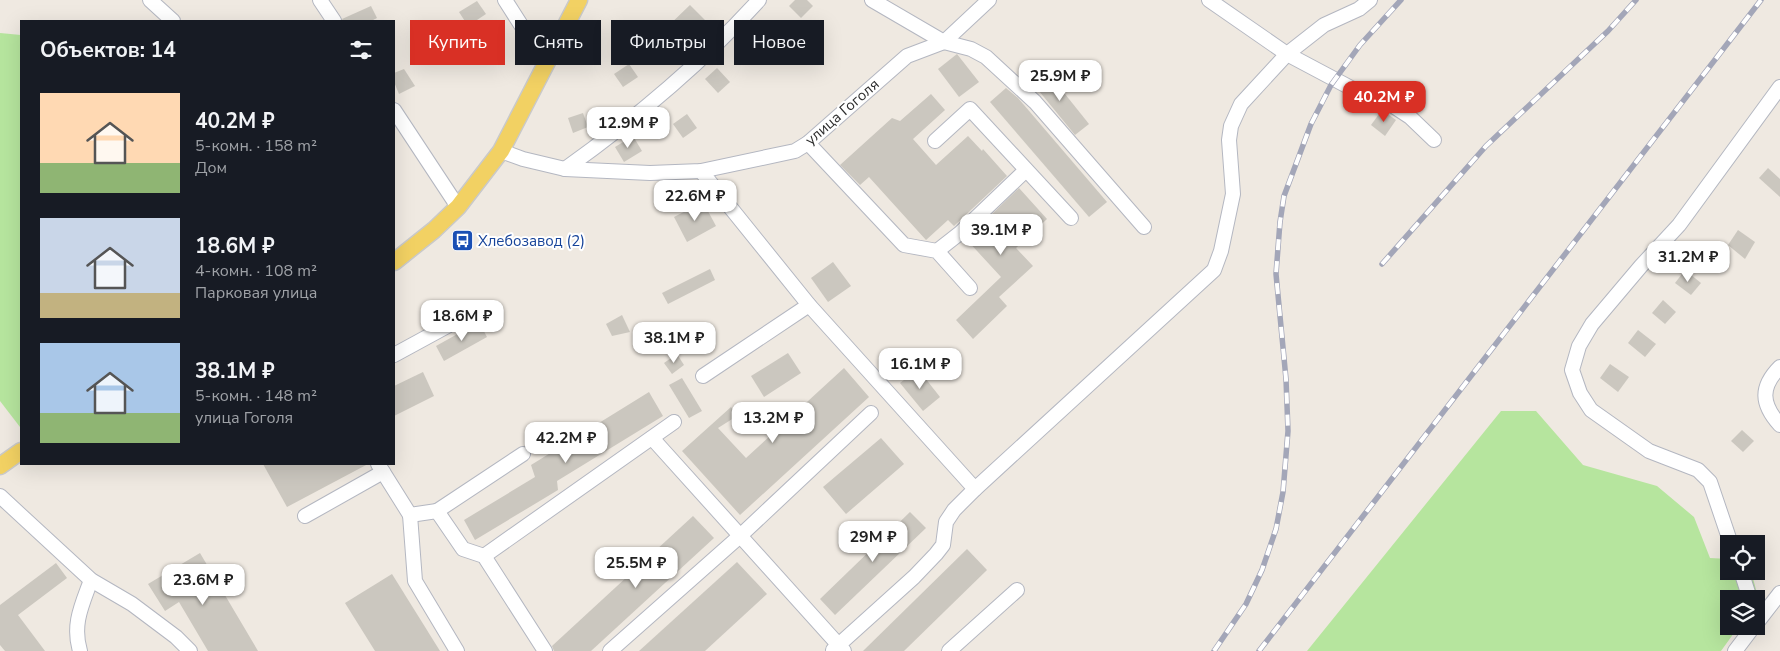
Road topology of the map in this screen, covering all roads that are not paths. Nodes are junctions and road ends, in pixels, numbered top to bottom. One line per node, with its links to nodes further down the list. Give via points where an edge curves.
1 (150, 0): 10 (street)
2 (320, 0): 11 (street)
3 (505, 0): 12 (street)
4 (579, 0): 13 (main road)
5 (760, 0): 23 (street, via 674,85)
6 (872, 0): 14 (street)
7 (989, 0): 14 (street, улица Гоголя)
8 (1209, 0): 15 (street)
9 (1370, 0): 15 (street, via 1359,10 1324,25)
10 (172, 20)
11 (333, 20)
12 (518, 20)
13 (569, 20)
14 (944, 42): 21 (street, улица Гоголя, via 907,56); 28 (street, via 986,57 1035,102)
15 (1287, 54): 19 (street, via 1351,88 1381,98 1410,117); 45 (street, via 1241,104 1231,126 1233,194 1214,270)
16 (545, 65): 22 (main road)
17 (1780, 87): 50 (street, via 1679,225 1592,324 1579,346 1572,370 1580,393 1591,410 1649,451 1698,470 1710,482)
18 (395, 112): 26 (street)
19 (1434, 140)
20 (935, 141): 24 (street, via 970,108)
21 (808, 143): 25 (street, улица Гоголя, via 795,151); 29 (street, via 904,245)
22 (501, 151): 23 (street, улица Гоголя, via 523,160); 26 (main road)
23 (565, 169): 25 (street, улица Гоголя, via 650,173)
24 (1026, 170): 27 (street); 29 (street)
25 (702, 171): 32 (street)
26 (458, 207): 30 (main road)
27 (1070, 218)
28 (1144, 227)
29 (937, 251): 31 (street)
30 (395, 261)
31 (970, 288)
32 (809, 305): 36 (street); 45 (street)
33 (462, 318): 34 (street)
34 (395, 354)
35 (1780, 367): 39 (street, via 1767,384 1765,393 1766,405)
36 (703, 376)
37 (871, 413): 51 (street)
38 (674, 422): 40 (street)
39 (1780, 424)
40 (652, 438): 51 (street); 52 (street)
41 (20, 452): 43 (main road)
42 (523, 454): 47 (street)
43 (0, 466)
44 (381, 468): 48 (street); 49 (street)
45 (975, 490): 58 (street, via 946,522 943,545 936,554)
46 (0, 496): 53 (street)
47 (437, 511): 48 (street); 52 (street, via 463,548)
48 (410, 515): 61 (street, via 415,581)
49 (305, 516)
50 (1728, 535)
51 (740, 536): 58 (street); 63 (street)
52 (484, 556): 62 (street)
53 (91, 580): 59 (street, via 77,618); 60 (street, via 132,604)
54 (1017, 590): 64 (street)
55 (1780, 593): 56 (street)
56 (1765, 611)
57 (1747, 635): 65 (street)
58 (838, 649)
59 (80, 651)
60 (190, 651)
61 (457, 651)
62 (545, 651)
63 (610, 651)
64 (950, 651)
65 (1735, 651)

